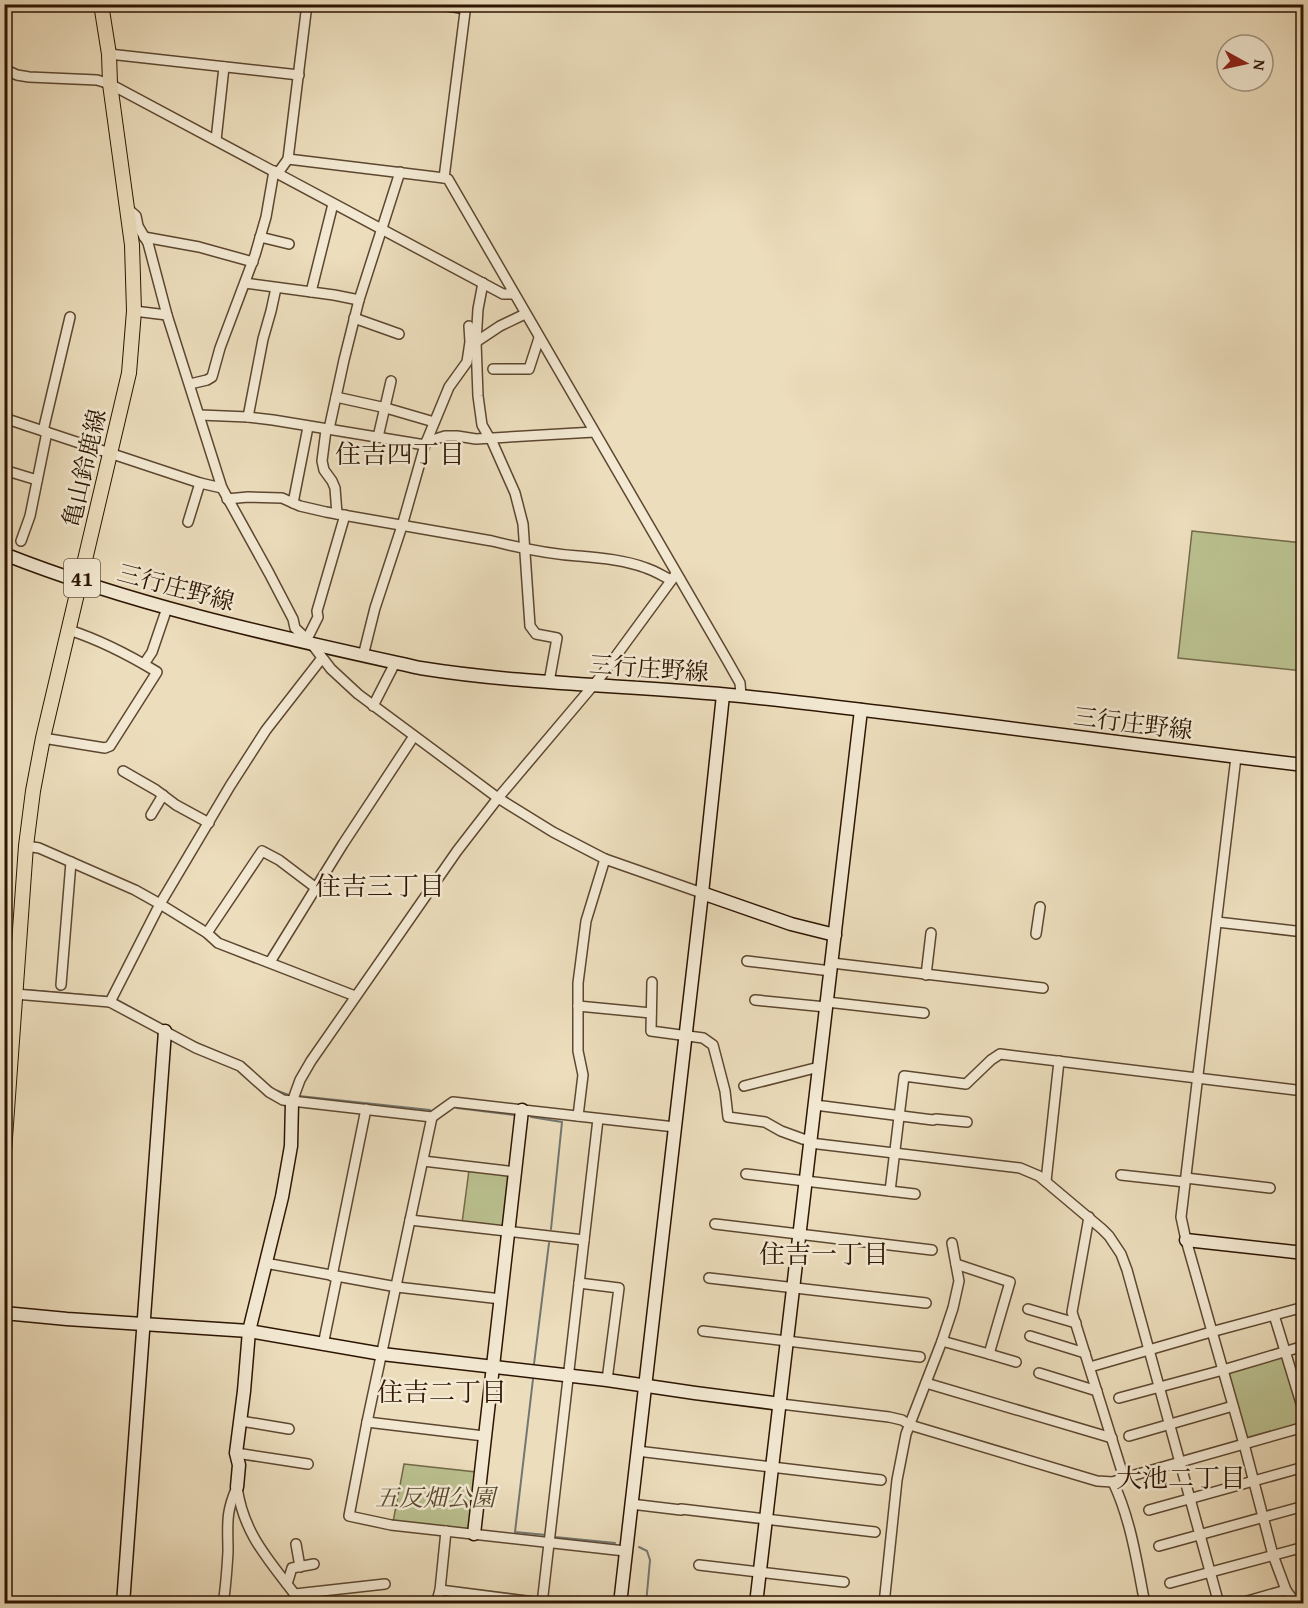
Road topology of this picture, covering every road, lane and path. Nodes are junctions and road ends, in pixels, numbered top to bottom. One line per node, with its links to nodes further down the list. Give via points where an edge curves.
1 (101, 4): 5 (main road, 亀山鈴鹿線 / 41)
2 (307, 4): 8 (street)
3 (443, 4): 4 (street)
4 (466, 6): 14 (street)
5 (109, 54): 6 (street); 9 (main road, 亀山鈴鹿線 / 41)
6 (224, 67): 8 (street); 10 (street)
7 (4, 69): 9 (street, via 23,76)
8 (299, 75): 11 (street)
9 (110, 84): 10 (street); 16 (main road, 亀山鈴鹿線 / 41)
10 (216, 140): 12 (street)
11 (288, 159): 12 (street); 13 (street)
12 (276, 172): 15 (street); 19 (street)
13 (400, 172): 14 (street); 17 (street)
14 (444, 178): 26 (street)
15 (333, 204): 17 (street); 25 (street)
16 (128, 209): 18 (street, via 136,216); 28 (main road, 亀山鈴鹿線 / 41)
17 (381, 229): 23 (street); 27 (street)
18 (144, 237): 21 (street); 30 (street)
19 (260, 237): 20 (street); 21 (street)
20 (290, 244)
21 (253, 262): 22 (street)
22 (246, 283): 24 (street); 39 (street, via 212,377)
23 (483, 283): 26 (street, via 503,294); 36 (street)
24 (276, 288): 25 (street); 43 (street)
25 (311, 292): 27 (street)
26 (514, 294): 29 (street)
27 (359, 300): 32 (street)
28 (134, 311): 30 (street); 53 (main road, 亀山鈴鹿線 / 41, via 129,373)
29 (525, 314): 35 (street); 36 (street)
30 (167, 315): 39 (street)
31 (70, 316): 48 (street)
32 (354, 318): 34 (street); 40 (street)
33 (469, 326): 36 (street)
34 (399, 334)
35 (539, 338): 37 (street, via 529,369); 49 (street)
36 (473, 342): 45 (street, via 467,362 449,387); 51 (street, via 482,425)
37 (493, 369)
38 (391, 381): 41 (street)
39 (190, 384): 42 (street)
40 (336, 397): 41 (street); 47 (street)
41 (386, 408): 45 (street); 50 (street)
42 (200, 415): 43 (street); 57 (street)
43 (248, 417): 46 (street)
44 (4, 418): 48 (street)
45 (434, 422): 52 (street)
46 (308, 427): 47 (street); 59 (street)
47 (328, 429): 50 (street); 60 (street, via 322,461 335,488)
48 (45, 431): 53 (street); 55 (street)
49 (594, 432): 51 (street); 66 (street)
50 (378, 437): 52 (street)
51 (491, 439): 52 (street, via 446,436); 64 (street, via 515,493)
52 (425, 444): 62 (street)
53 (111, 453): 56 (street); 67 (main road, 亀山鈴鹿線 / 41)
54 (4, 471): 55 (street)
55 (37, 480): 63 (street)
56 (200, 483): 57 (street); 61 (street)
57 (222, 488): 58 (street)
58 (227, 499): 59 (street, via 282,498); 70 (street, via 295,628)
59 (293, 503): 60 (street)
60 (341, 514): 62 (street); 70 (street)
61 (188, 522)
62 (402, 526): 64 (street); 71 (street)
63 (21, 541)
64 (524, 548): 66 (street, via 632,564); 75 (street, via 530,626 536,634 557,638)
65 (4, 554): 67 (street, 三行庄野線)
66 (674, 577): 76 (street); 78 (street, via 740,683)
67 (81, 582): 68 (street, 三行庄野線); 69 (main road, 亀山鈴鹿線 / 41)
68 (167, 608): 70 (street, 三行庄野線); 74 (street)
69 (69, 630): 74 (street); 82 (main road, 亀山鈴鹿線 / 41)
70 (309, 641): 71 (street, 三行庄野線); 72 (street)
71 (363, 656): 73 (street, 三行庄野線)
72 (322, 658): 79 (street, via 344,683); 89 (street, via 267,730)
73 (395, 663): 75 (street, 三行庄野線, via 463,675); 79 (street)
74 (144, 664): 82 (street, via 157,672 110,746)
75 (549, 682): 76 (street, 三行庄野線)
76 (593, 685): 77 (street, 三行庄野線); 87 (street)
77 (723, 694): 78 (street, 三行庄野線); 94 (street)
78 (741, 696): 80 (street, 三行庄野線)
79 (373, 706): 81 (street)
80 (861, 710): 83 (street, 三行庄野線); 102 (street)
81 (414, 736): 87 (street); 93 (street)
82 (43, 738): 90 (main road, 亀山鈴鹿線 / 41)
83 (1236, 757): 84 (street, 三行庄野線); 97 (street)
84 (1304, 765)
85 (123, 771): 86 (street)
86 (163, 795): 88 (street); 89 (street)
87 (498, 798): 91 (street); 111 (street, via 456,851)
88 (151, 815)
89 (209, 823): 95 (street)
90 (26, 846): 92 (street); 110 (main road, 亀山鈴鹿線 / 41)
91 (605, 859): 94 (street); 115 (street, via 586,921)
92 (71, 862): 95 (street); 108 (street)
93 (316, 888): 99 (street, via 262,850); 104 (street)
94 (702, 893): 102 (street); 119 (street)
95 (160, 904): 99 (street); 113 (street)
96 (1040, 907): 101 (street)
97 (1216, 922): 98 (street); 122 (street)
98 (1304, 932)
99 (207, 933): 104 (street, via 218,943)
100 (931, 933): 106 (street)
101 (1036, 934)
102 (835, 935): 105 (street)
103 (747, 961): 105 (street)
104 (270, 962): 111 (street)
105 (831, 967): 106 (street); 114 (street)
106 (926, 975): 109 (street)
107 (652, 982): 116 (street)
108 (61, 985)
109 (1043, 988)
110 (15, 994): 113 (street); 136 (main road, 亀山鈴鹿線 / 41)
111 (356, 996): 125 (street, via 311,1061)
112 (755, 1000): 114 (street)
113 (110, 1002): 118 (street)
114 (826, 1005): 117 (street); 121 (street)
115 (578, 1006): 116 (street); 130 (street, via 578,1051 583,1075)
116 (651, 1012): 119 (street, via 651,1031)
117 (924, 1013)
118 (165, 1031): 125 (street, via 240,1066 269,1092); 172 (street)
119 (686, 1036): 134 (street); 135 (street, via 703,1038 713,1045 728,1118 765,1122)
120 (1059, 1061): 122 (street); 129 (street, via 1000,1054 966,1084 904,1077); 143 (street)
121 (819, 1067): 123 (street); 126 (street)
122 (1198, 1079): 124 (street); 142 (street)
123 (744, 1086)
124 (1304, 1091)
125 (292, 1102): 127 (street); 158 (street, via 291,1146)
126 (815, 1105): 129 (street); 135 (street)
127 (366, 1109): 131 (street); 160 (street)
128 (522, 1110): 130 (street); 131 (street, via 453,1102); 139 (street)
129 (900, 1115): 133 (street); 137 (street)
130 (578, 1116): 132 (street)
131 (432, 1117): 138 (street)
132 (598, 1119): 134 (street); 153 (street)
133 (967, 1122)
134 (675, 1127): 195 (street)
135 (810, 1141): 137 (street); 144 (street)
136 (4, 1152)
137 (895, 1153): 143 (street, via 1020,1168); 146 (street)
138 (423, 1161): 139 (street); 149 (street)
139 (516, 1172): 151 (street)
140 (746, 1174): 144 (street)
141 (1121, 1175): 142 (street)
142 (1186, 1180): 145 (street); 154 (street, via 1181,1216)
143 (1046, 1181): 148 (street)
144 (806, 1182): 146 (street); 152 (street)
145 (1270, 1188)
146 (890, 1191): 147 (street)
147 (915, 1194)
148 (1089, 1217): 171 (street, via 1072,1312); 181 (street, via 1121,1254)
149 (410, 1220): 151 (street); 163 (street)
150 (715, 1224): 152 (street)
151 (509, 1231): 153 (street); 165 (street)
152 (800, 1234): 156 (street); 164 (street)
153 (584, 1240): 162 (street)
154 (1186, 1240): 157 (street); 175 (street)
155 (952, 1242): 159 (street)
156 (932, 1250)
157 (1304, 1253)
158 (265, 1263): 160 (street); 173 (street)
159 (956, 1264): 178 (street, via 959,1281); 185 (street, via 1010,1282)
160 (334, 1276): 163 (street); 179 (street)
161 (709, 1278): 164 (street)
162 (579, 1283): 192 (street); 193 (street, via 618,1288)
163 (397, 1287): 165 (street); 184 (street)
164 (794, 1288): 166 (street); 177 (street)
165 (501, 1299): 188 (street)
166 (926, 1303)
167 (1304, 1307): 170 (street)
168 (1028, 1309): 171 (street)
169 (4, 1313): 172 (street)
170 (1274, 1315): 175 (street); 182 (street)
171 (1076, 1323): 183 (street)
172 (143, 1324): 173 (street); 253 (street)
173 (249, 1331): 179 (street); 203 (street)
174 (703, 1331): 177 (street)
175 (1211, 1332): 181 (street); 190 (street)
176 (1030, 1336): 183 (street)
177 (788, 1341): 186 (street); 200 (street)
178 (942, 1341): 185 (street); 194 (street)
179 (323, 1345): 184 (street)
180 (1304, 1346): 182 (street)
181 (1149, 1350): 189 (street); 196 (street)
182 (1285, 1352): 190 (street); 197 (street)
183 (1085, 1353): 189 (street)
184 (382, 1354): 188 (street); 204 (street)
185 (988, 1354): 187 (street)
186 (920, 1356)
187 (1016, 1362)
188 (493, 1367): 192 (street); 209 (street)
189 (1090, 1367): 198 (street)
190 (1223, 1370): 196 (street); 201 (street)
191 (1039, 1373): 198 (street)
192 (568, 1376): 193 (street); 234 (street)
193 (607, 1380): 195 (street)
194 (926, 1383): 206 (street); 211 (street)
195 (645, 1386): 200 (street); 213 (street)
196 (1159, 1386): 199 (street); 205 (street)
197 (1300, 1388): 202 (street)
198 (1097, 1391): 211 (street)
199 (1119, 1398)
200 (780, 1404): 206 (street, via 889,1417); 217 (street)
201 (1233, 1406): 205 (street); 212 (street)
202 (1304, 1413)
203 (241, 1421): 208 (street); 214 (street)
204 (367, 1422): 209 (street); 230 (street, via 349,1516)
205 (1169, 1424): 210 (street); 215 (street)
206 (910, 1425): 222 (street, via 1097,1481); 259 (street, via 897,1480)
207 (1304, 1427): 212 (street)
208 (290, 1429)
209 (484, 1436): 232 (street)
210 (1130, 1436)
211 (1112, 1438): 219 (street)
212 (1244, 1444): 215 (street); 221 (street)
213 (637, 1451): 217 (street); 225 (street)
214 (236, 1453): 216 (street); 223 (street)
215 (1180, 1462): 219 (street); 224 (street)
216 (308, 1464)
217 (772, 1466): 220 (street); 229 (street)
218 (1304, 1467): 221 (street)
219 (1124, 1478): 222 (street)
220 (881, 1480)
221 (1254, 1481): 224 (street); 228 (street)
222 (1113, 1482): 260 (street, via 1127,1518)
223 (237, 1487): 247 (street, via 239,1506 249,1530); 254 (street, via 227,1518)
224 (1190, 1499): 227 (street); 233 (street)
225 (631, 1504): 229 (street); 238 (street)
226 (1304, 1506): 228 (street)
227 (1149, 1510)
228 (1263, 1517): 233 (street); 239 (street)
229 (766, 1520): 231 (street); 243 (street)
230 (446, 1531): 232 (street); 249 (street)
231 (875, 1532)
232 (474, 1534): 234 (street)
233 (1200, 1534): 236 (street); 244 (street)
234 (550, 1542): 238 (street); 252 (street)
235 (296, 1544): 242 (street)
236 (1159, 1546)
237 (1304, 1547): 239 (street)
238 (625, 1551): 257 (street)
239 (1273, 1555): 244 (street); 250 (street)
240 (314, 1564): 242 (street)
241 (699, 1565): 243 (street)
242 (300, 1567): 247 (street, via 292,1568)
243 (760, 1572): 245 (street); 258 (street)
244 (1211, 1572): 246 (street); 261 (street)
245 (844, 1582)
246 (1170, 1583)
247 (287, 1584): 251 (street)
248 (385, 1584): 251 (street)
249 (440, 1590): 252 (street); 256 (street)
250 (1286, 1590): 262 (street); 263 (street)
251 (295, 1594): 255 (street)
252 (542, 1603)
253 (123, 1604)
254 (223, 1604)
255 (302, 1604)
256 (436, 1604)
257 (620, 1604)
258 (756, 1604)
259 (884, 1604)
260 (1145, 1604)
261 (1219, 1604)
262 (1238, 1604)
263 (1296, 1604)

